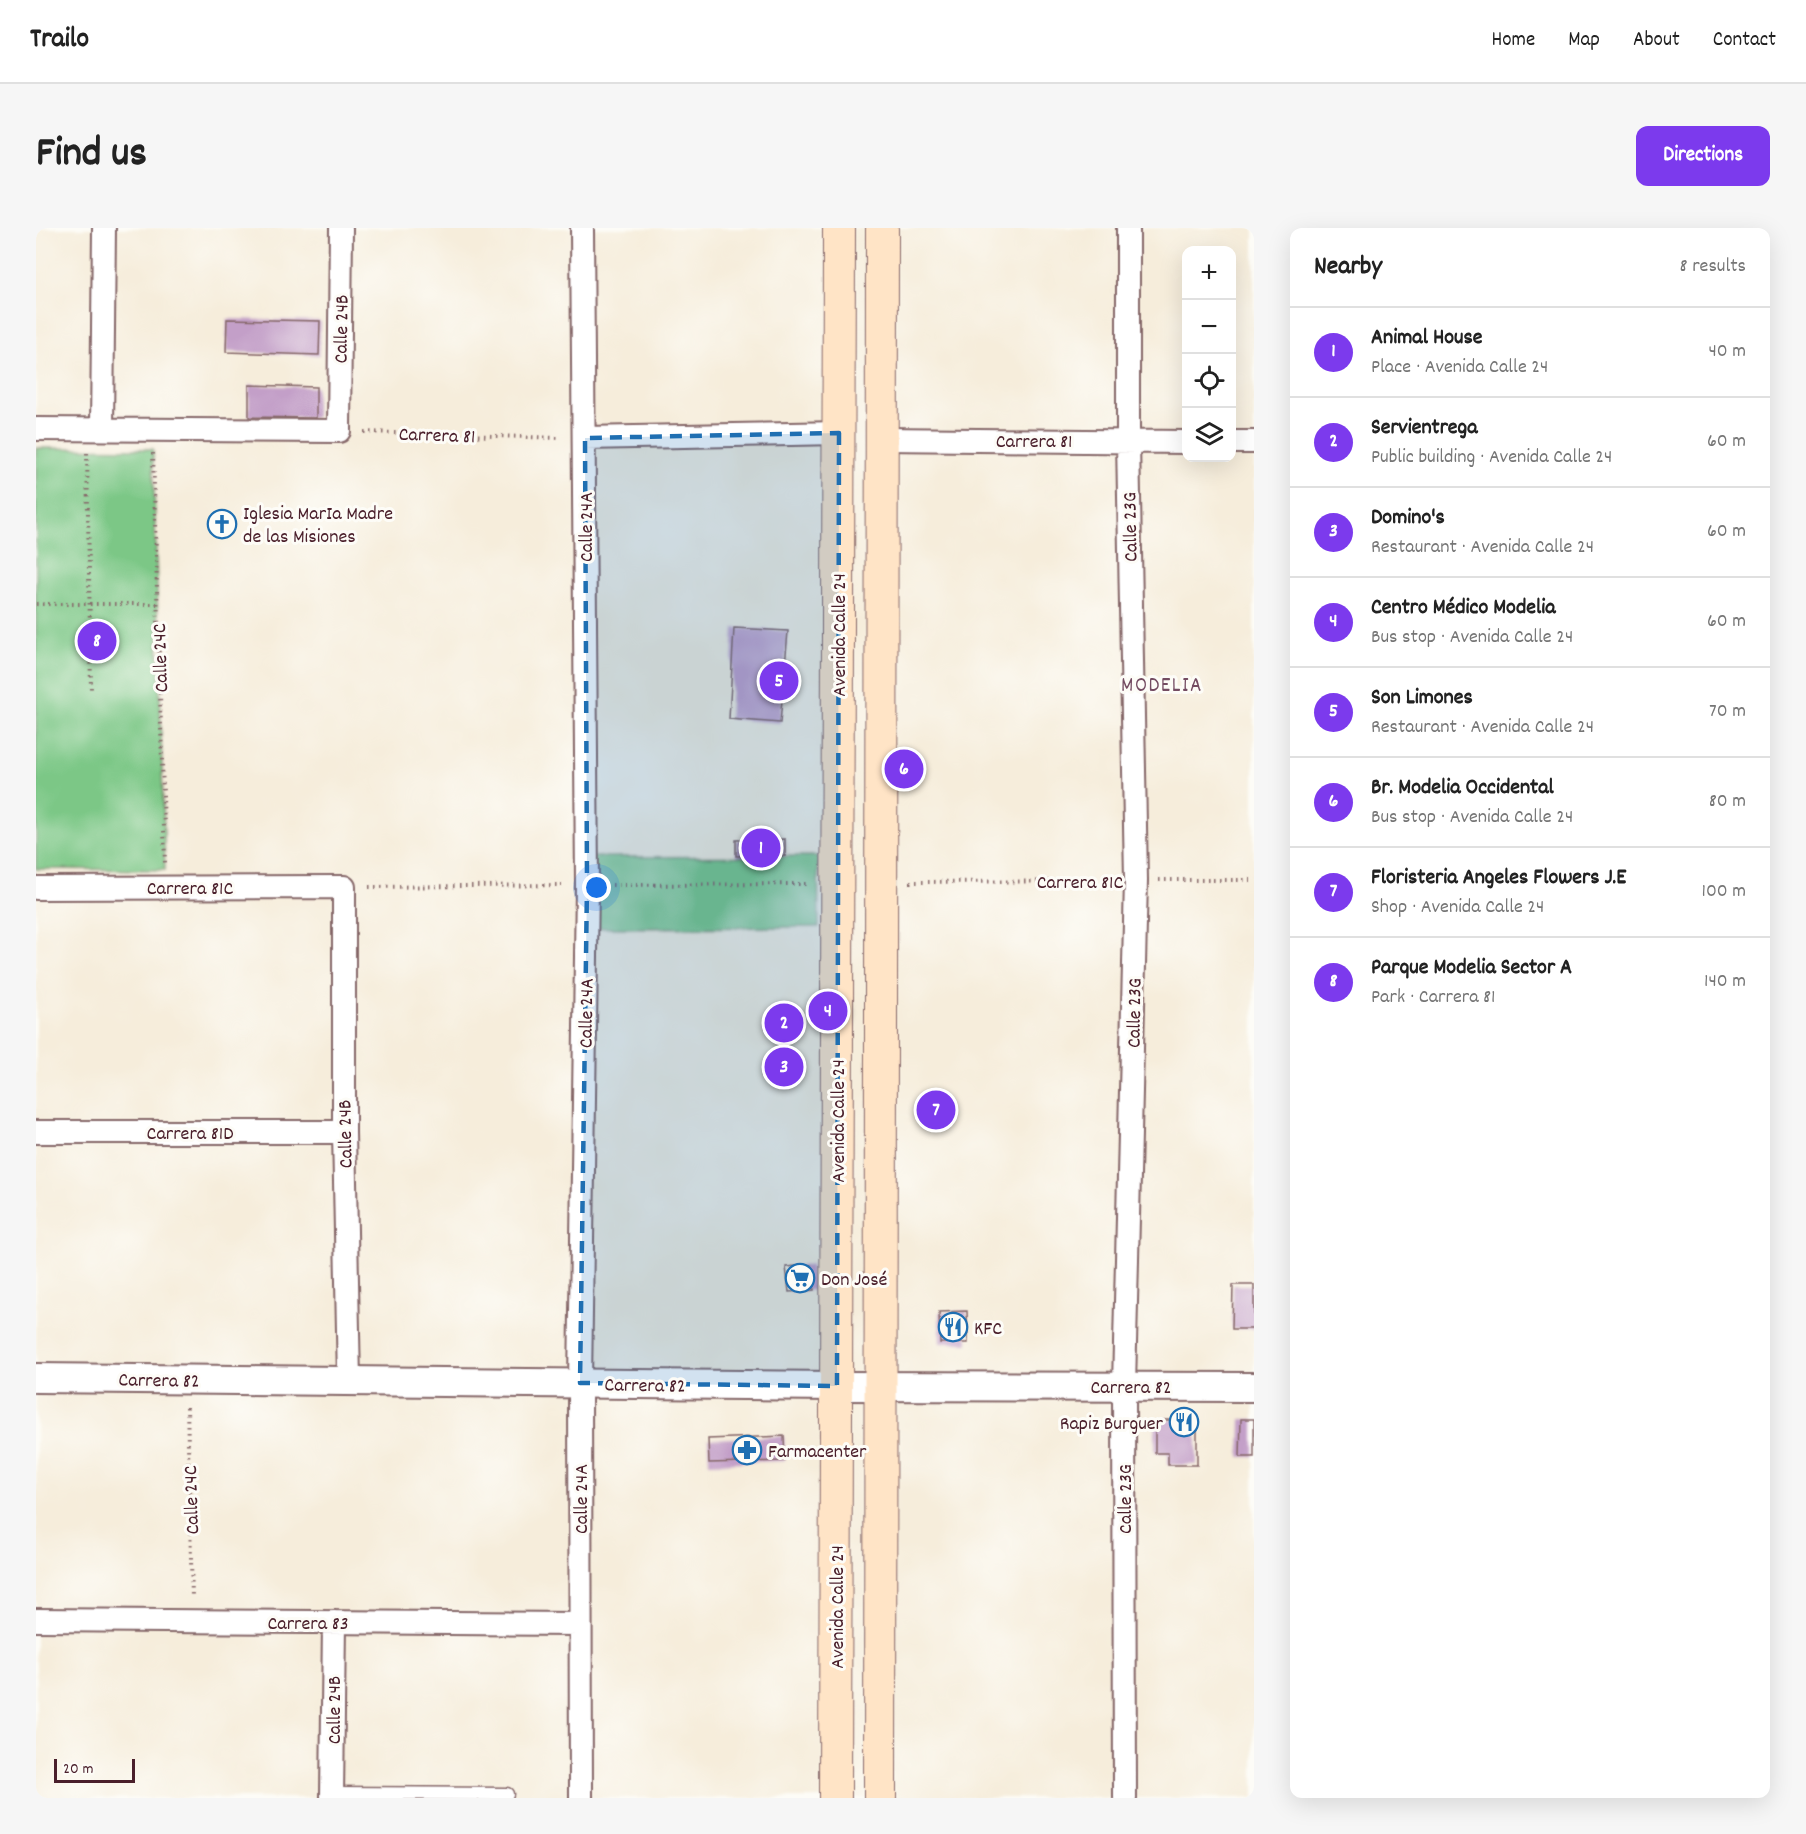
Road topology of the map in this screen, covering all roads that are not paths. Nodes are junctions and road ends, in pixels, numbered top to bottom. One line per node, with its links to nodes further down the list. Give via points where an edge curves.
1 (104, 228): 8 (street)
2 (341, 228): 8 (street, Calle 24B, via 339,431)
3 (582, 228): 10 (street, Calle 24A)
4 (839, 228): 9 (main road, Avenida Calle 24)
5 (882, 228): 11 (main road)
6 (1128, 228): 12 (street, Calle 23G)
7 (36, 429): 8 (street)
8 (102, 429)
9 (839, 434): 10 (street); 24 (main road, Avenida Calle 24)
10 (585, 438): 22 (street, Calle 24A, via 587,885)
11 (882, 439): 12 (street, Carrera 81); 23 (main road)
12 (1128, 441): 13 (street, Carrera 81); 25 (street, Calle 23G, via 1136,880)
13 (1182, 441)
14 (1236, 442): 15 (street)
15 (1254, 442)
16 (344, 887): 17 (street, Carrera 81C); 19 (street, Calle 24B)
17 (36, 888)
18 (36, 1132): 19 (street, Carrera 81D)
19 (344, 1132): 21 (street, Calle 24B)
20 (36, 1378): 21 (street, Carrera 82)
21 (349, 1381): 22 (street, Carrera 82)
22 (580, 1383): 24 (street, Carrera 82); 29 (street, Calle 24A)
23 (880, 1385): 24 (street, Carrera 82); 25 (street, Carrera 82); 34 (main road)
24 (837, 1386): 33 (main road, Avenida Calle 24)
25 (1124, 1386): 26 (street, Carrera 82); 35 (street, Calle 23G)
26 (1254, 1387)
27 (36, 1620): 28 (street, Carrera 83)
28 (334, 1622): 29 (street, Carrera 83); 31 (street, Calle 24B)
29 (580, 1624): 32 (street, Calle 24A)
30 (507, 1794): 31 (lane)
31 (332, 1795)
32 (581, 1798)
33 (835, 1798)
34 (880, 1798)
35 (1125, 1798)

